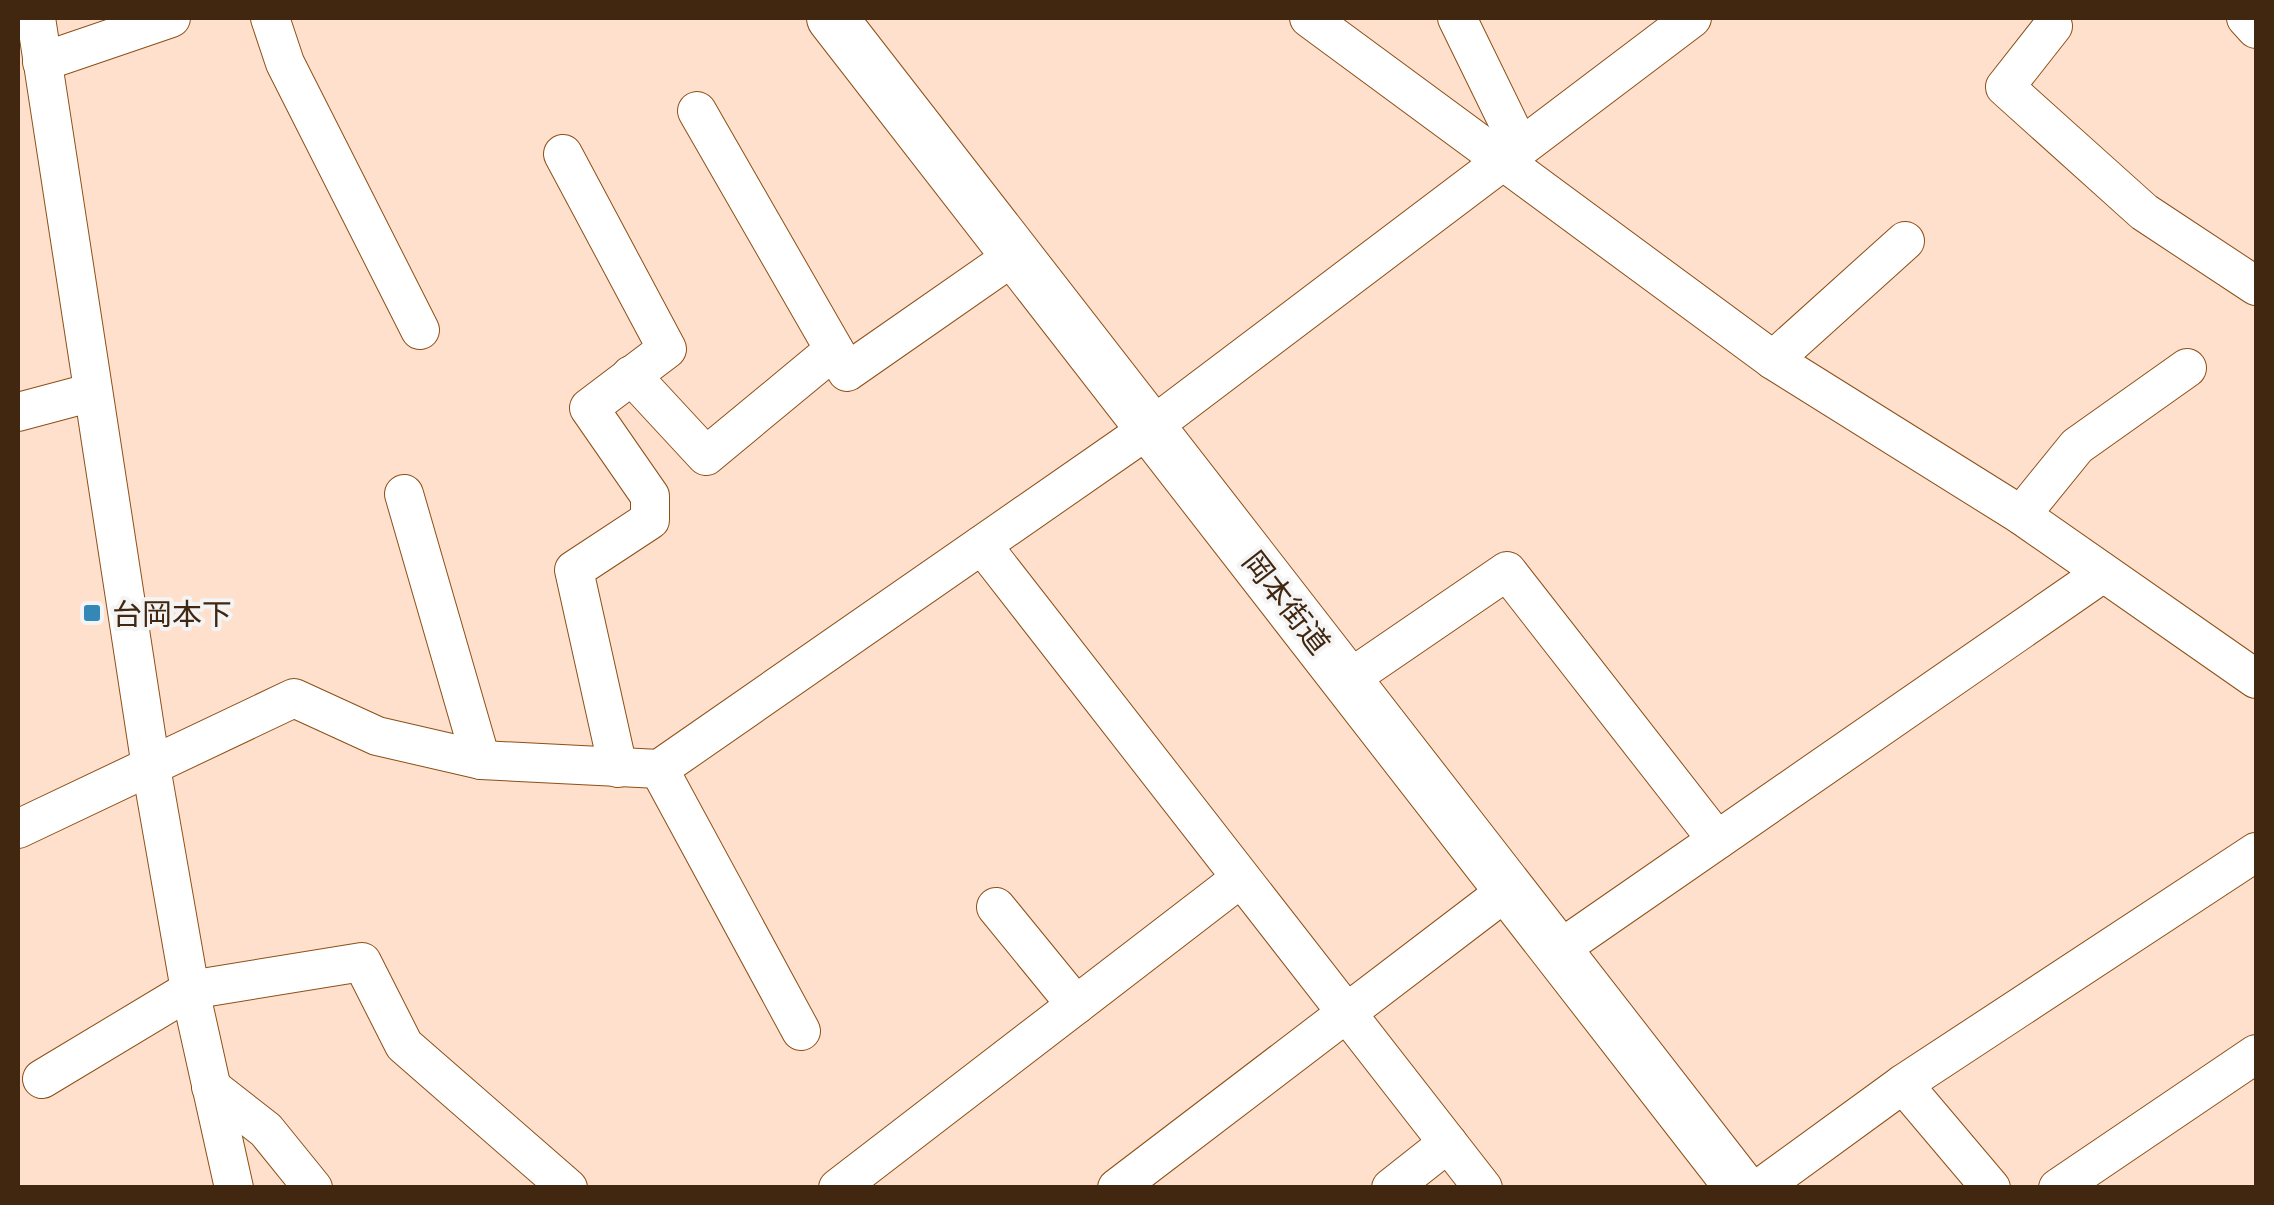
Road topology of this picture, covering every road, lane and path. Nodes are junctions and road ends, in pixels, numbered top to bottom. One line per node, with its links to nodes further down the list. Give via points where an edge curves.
1 (36, 18): 11 (street)
2 (171, 18): 11 (street)
3 (270, 18): 18 (street, via 302,99)
4 (832, 18): 16 (main road, 岡本街道)
5 (1309, 18): 13 (street)
6 (1458, 18): 13 (street)
7 (1692, 18): 13 (street)
8 (2246, 18): 10 (street)
9 (2053, 26): 17 (street, via 2005,86 2144,212)
10 (2256, 29)
11 (42, 62): 23 (street)
12 (697, 111): 19 (street)
13 (1510, 153): 20 (street); 25 (street)
14 (563, 154): 22 (street, via 667,348)
15 (1905, 240): 20 (street)
16 (1014, 255): 19 (street, via 847,372); 25 (main road, 岡本街道)
17 (2256, 286)
18 (420, 330)
19 (834, 350): 22 (street, via 706,456)
20 (1773, 360): 27 (street)
21 (2187, 368): 27 (street, via 2078,446)
22 (631, 376): 34 (street, via 589,408 650,496 650,520 574,570)
23 (94, 392): 24 (street); 33 (street)
24 (18, 412)
25 (1150, 428): 28 (street); 31 (main road, 岡本街道)
26 (404, 494): 32 (street)
27 (2021, 515): 29 (street)
28 (982, 544): 35 (street); 39 (street)
29 (2102, 573): 30 (street); 37 (street)
30 (2256, 678)
31 (1349, 679): 37 (street, via 1506,571); 40 (main road, 岡本街道)
32 (482, 760): 33 (street, via 377,736 294,698); 34 (street)
33 (151, 767): 36 (street); 43 (street)
34 (618, 768): 35 (street)
35 (660, 769): 46 (street)
36 (18, 828)
37 (1717, 840): 42 (street)
38 (2256, 852): 49 (street)
39 (1242, 878): 44 (street); 45 (street)
40 (1509, 889): 42 (main road, 岡本街道); 45 (street)
41 (996, 906): 44 (street)
42 (1557, 951): 59 (main road, 岡本街道)
43 (190, 990): 48 (street); 50 (street); 54 (street, via 362,962 404,1044)
44 (1076, 1006): 55 (street)
45 (1346, 1012): 51 (street); 56 (street)
46 (801, 1031)
47 (2256, 1054): 62 (street)
48 (42, 1079)
49 (1904, 1084): 60 (street); 61 (street)
50 (211, 1087): 52 (street); 53 (street, via 266,1130)
51 (1448, 1142): 57 (street); 58 (street)
52 (234, 1188)
53 (313, 1188)
54 (568, 1188)
55 (838, 1188)
56 (1116, 1188)
57 (1392, 1188)
58 (1483, 1188)
59 (1740, 1188)
60 (1760, 1188)
61 (1991, 1188)
62 (2058, 1188)

